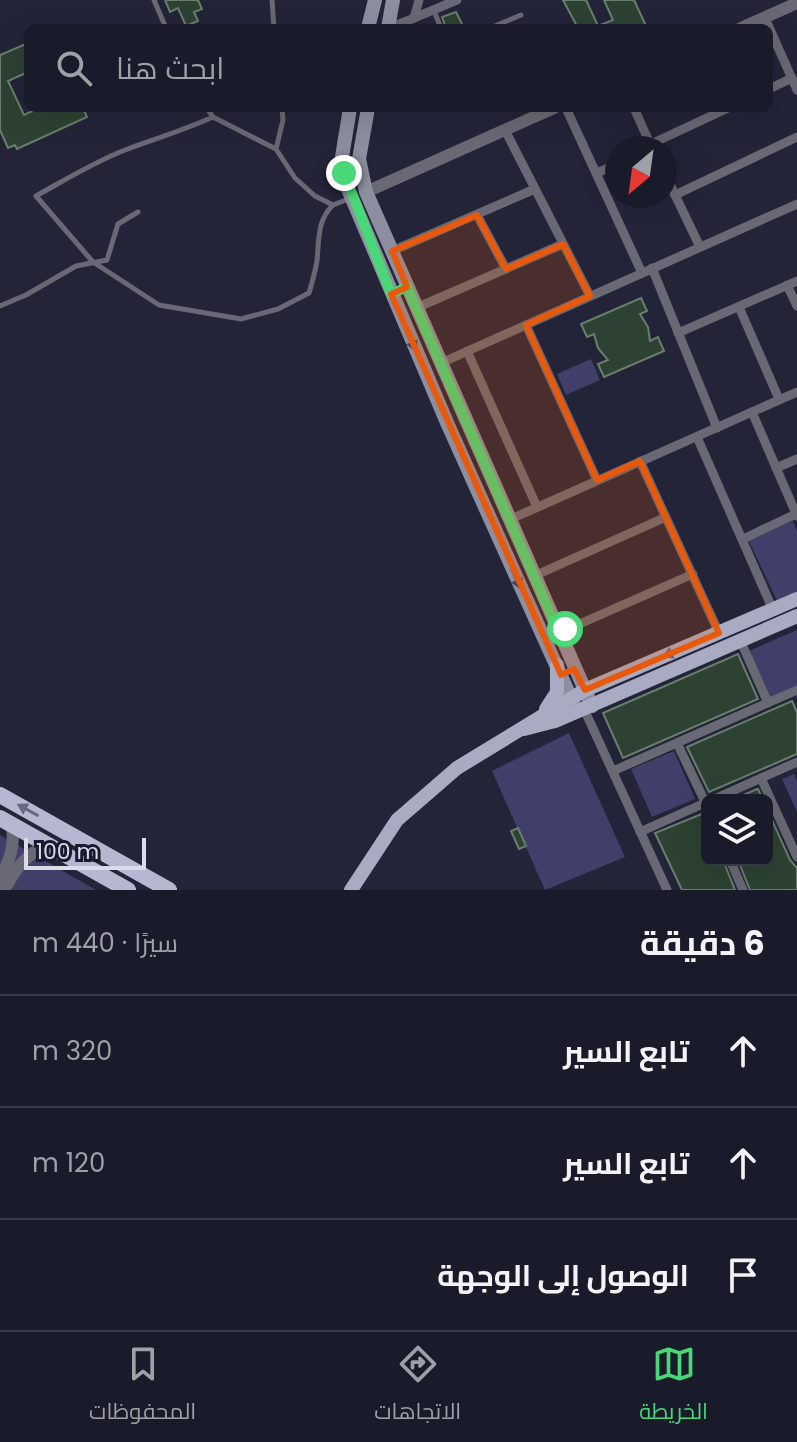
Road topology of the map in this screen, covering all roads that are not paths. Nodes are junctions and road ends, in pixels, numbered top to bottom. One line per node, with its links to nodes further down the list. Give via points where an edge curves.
1 (154, 0): 13 (lane)
2 (272, 0): 12 (lane)
3 (375, 0): 16 (main road)
4 (393, 0): 17 (main road)
5 (419, 0): 10 (street)
6 (457, 0): 8 (street)
7 (797, 3): 11 (street)
8 (434, 10): 10 (street); 19 (lane)
9 (521, 15): 20 (lane)
10 (414, 18): 18 (street)
11 (765, 18): 21 (street); 22 (street)
12 (273, 20): 14 (lane); 15 (lane)
13 (164, 24)
14 (274, 24)
15 (277, 24)
16 (369, 24)
17 (390, 24)
18 (399, 24)
19 (439, 24)
20 (500, 24)
21 (751, 24)
22 (768, 24)
23 (773, 36): 24 (street)
24 (792, 78): 25 (street); 26 (street)
25 (773, 87)
26 (797, 90)
27 (210, 112): 35 (lane)
28 (282, 112): 40 (lane)
29 (349, 112): 45 (main road, via 342,157 345,178)
30 (367, 112): 45 (main road)
31 (545, 112): 36 (street)
32 (568, 112): 42 (street)
33 (636, 112): 37 (street)
34 (720, 112): 38 (street)
35 (213, 117): 40 (lane); 54 (lane, via 125,150 36,196)
36 (505, 130): 43 (street); 45 (street)
37 (647, 136)
38 (672, 136)
39 (797, 137): 44 (street)
40 (276, 149): 48 (lane, via 295,178)
41 (605, 170): 42 (street)
42 (596, 173): 56 (street)
43 (535, 189): 50 (street); 51 (street)
44 (677, 194)
45 (359, 195): 48 (lane); 53 (main road); 59 (main road)
46 (677, 199): 52 (street)
47 (797, 204): 52 (street)
48 (333, 205): 54 (lane, via 319,233 309,293 241,319 159,305)
49 (138, 212): 54 (lane, via 118,224 107,260)
50 (477, 215): 53 (street); 55 (street)
51 (563, 244): 55 (street); 60 (street)
52 (700, 247): 56 (street)
53 (392, 251): 58 (main road)
54 (93, 262): 61 (lane)
55 (506, 269): 64 (street)
56 (647, 271): 60 (street); 66 (street)
57 (792, 283): 62 (street); 63 (street)
58 (407, 287): 59 (main road); 64 (main road)
59 (391, 294): 91 (main road, one-way to 91)
60 (590, 296): 65 (street)
61 (0, 306)
62 (797, 306)
63 (739, 307): 66 (street); 70 (street)
64 (416, 308): 68 (main road)
65 (526, 325): 67 (street); 77 (street)
66 (678, 333): 72 (street)
67 (467, 351): 68 (street); 78 (street)
68 (441, 363): 81 (main road)
69 (797, 392): 70 (street)
70 (779, 399): 71 (street)
71 (752, 412): 72 (street); 76 (street)
72 (717, 428): 73 (street)
73 (697, 437): 75 (street); 82 (street)
74 (797, 459): 76 (street)
75 (640, 461): 77 (street); 80 (street)
76 (776, 468): 79 (street)
77 (597, 480): 78 (street)
78 (537, 507): 81 (street)
79 (796, 515): 82 (street)
80 (666, 517): 83 (street); 84 (street)
81 (511, 519): 84 (main road)
82 (743, 539): 86 (street)
83 (693, 574): 88 (street); 89 (street)
84 (534, 576): 88 (main road)
85 (797, 599): 86 (main road)
86 (773, 610): 89 (main road)
87 (797, 617): 90 (main road)
88 (559, 633): 91 (main road)
89 (719, 633): 93 (main road, one-way to 93)
90 (741, 642): 94 (street); 95 (main road)
91 (564, 670): 93 (main road); 96 (main road)
92 (796, 692): 94 (street)
93 (578, 693): 95 (main road); 96 (main road)
94 (768, 703): 98 (street)
95 (584, 709): 97 (main road); 100 (street)
96 (543, 713): 97 (main road)
97 (520, 730): 115 (main road, via 418,799 392,827)
98 (677, 743): 100 (street); 102 (street)
99 (797, 762): 101 (street)
100 (613, 771): 107 (street)
101 (761, 778): 103 (street); 109 (street)
102 (703, 794)
103 (727, 794)
104 (0, 795): 114 (highway, one-way to 104)
105 (701, 806): 107 (street)
106 (6, 821): 108 (highway); 111 (street, via 14,835)
107 (640, 832): 116 (street)
108 (49, 845): 111 (street); 113 (highway)
109 (797, 857)
110 (733, 866): 117 (street)
111 (6, 874): 112 (street)
112 (4, 890)
113 (128, 890)
114 (169, 890)
115 (351, 890)
116 (667, 890)
117 (743, 890)

